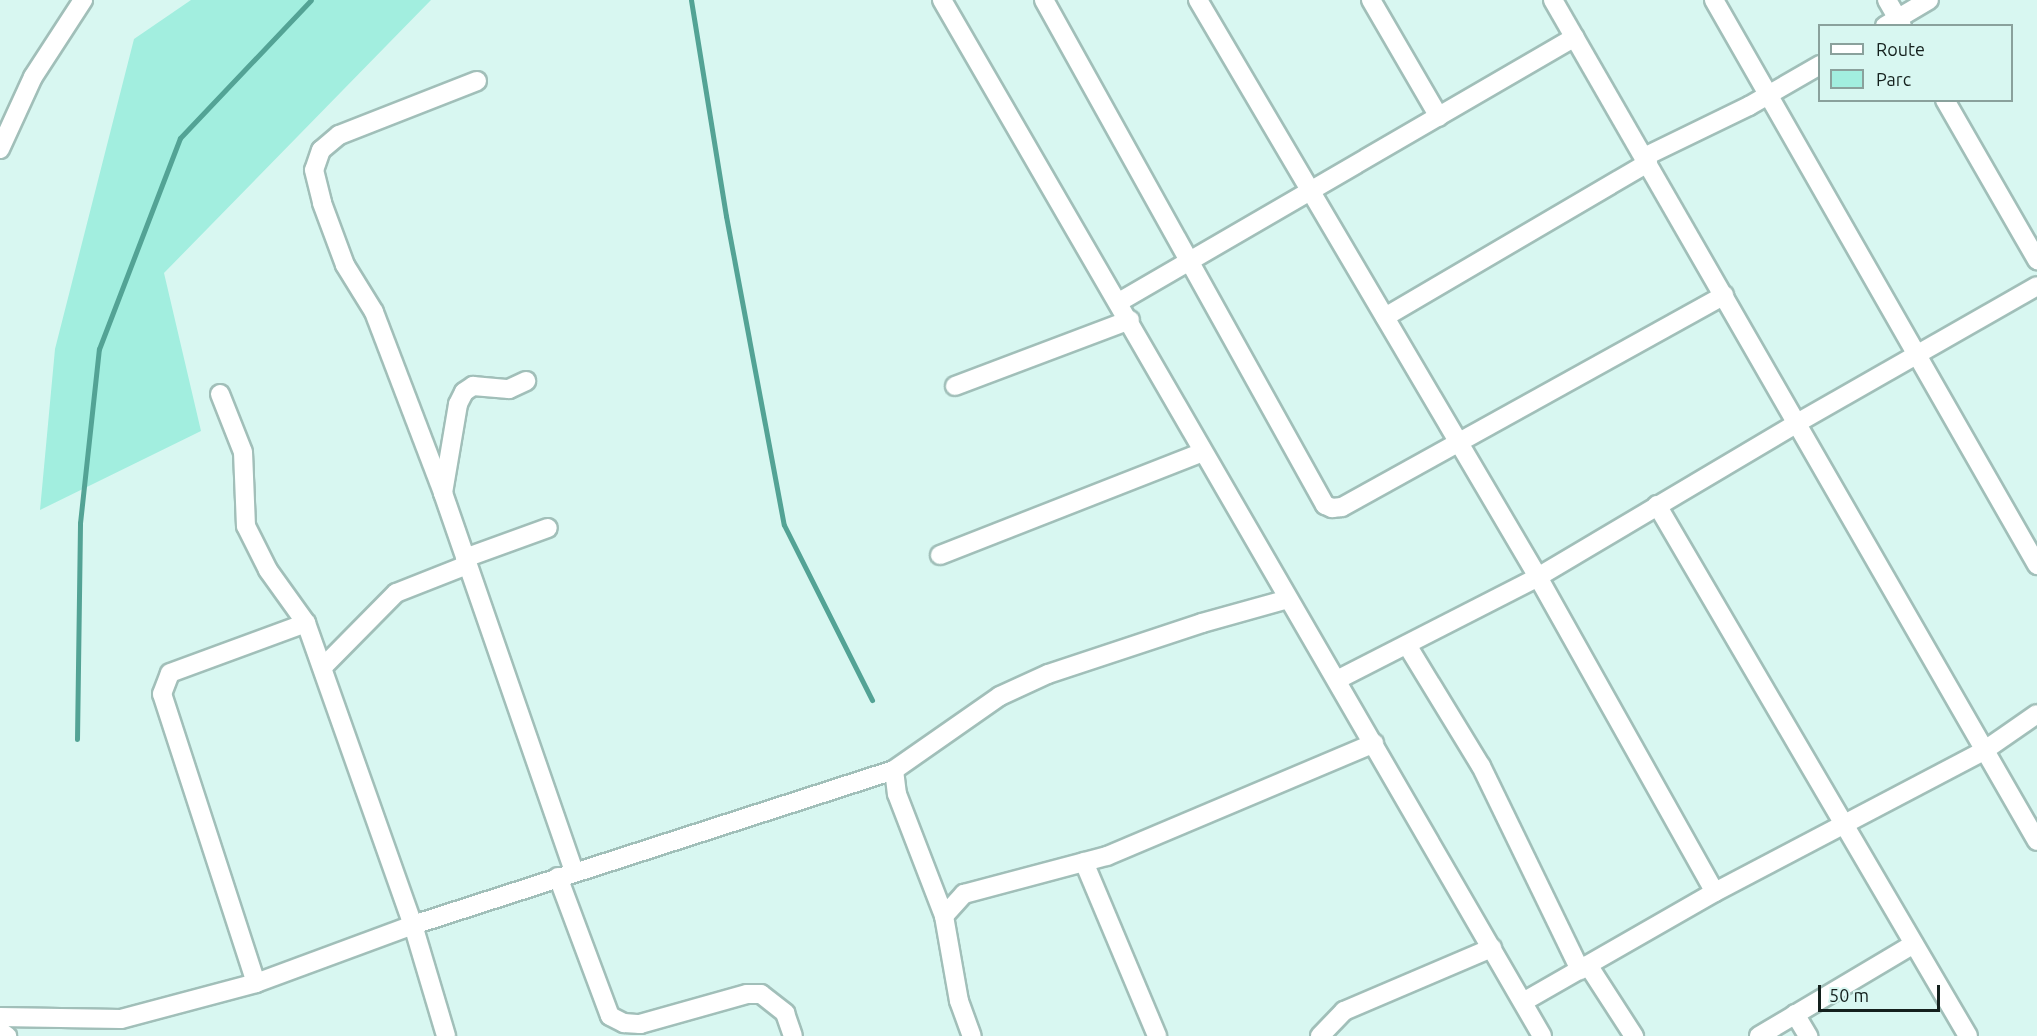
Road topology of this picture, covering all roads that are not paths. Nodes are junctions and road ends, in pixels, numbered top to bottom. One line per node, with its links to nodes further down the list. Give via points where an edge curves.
1 (82, 0): 17 (street, via 33,77)
2 (942, 0): 24 (street)
3 (1044, 0): 21 (street)
4 (1198, 0): 19 (street)
5 (1371, 0): 16 (street)
6 (1553, 0): 11 (street)
7 (1714, 0): 14 (street)
8 (1887, 0): 10 (street)
9 (1929, 0): 10 (street)
10 (1895, 23)
11 (1575, 37): 16 (street); 18 (street)
12 (1818, 66): 14 (street)
13 (477, 81): 34 (street, via 339,135 321,150 314,170 341,254 374,312)
14 (1770, 94): 18 (street); 27 (street)
15 (1946, 102): 20 (street)
16 (1439, 117): 19 (street)
17 (0, 150)
18 (1646, 160): 23 (street); 25 (street)
19 (1311, 192): 21 (street); 25 (street)
20 (2037, 260)
21 (1188, 263): 24 (street); 32 (street, via 1325,504 1342,507)
22 (2037, 286): 27 (street)
23 (1724, 295): 31 (street); 32 (street)
24 (1119, 302): 26 (street)
25 (1385, 317): 32 (street)
26 (1130, 320): 29 (street); 33 (street)
27 (1917, 353): 31 (street); 39 (street)
28 (526, 381): 34 (street, via 508,389 473,386 464,392 458,404)
29 (954, 386)
30 (220, 394): 42 (street, via 243,452 246,526 268,570)
31 (1797, 423): 35 (street); 48 (street)
32 (1458, 440): 40 (street)
33 (1203, 452): 37 (street); 41 (street)
34 (443, 493): 38 (street)
35 (1657, 505): 40 (street); 50 (street)
36 (548, 528): 38 (street)
37 (940, 555)
38 (466, 561): 44 (street, via 396,593); 53 (street)
39 (2037, 565)
40 (1538, 577): 43 (street); 54 (street)
41 (1288, 598): 45 (street); 49 (street, via 1048,674 1000,696)
42 (306, 623): 44 (street); 60 (street, via 170,674 162,694)
43 (1407, 645): 45 (street); 59 (street, via 1481,766)
44 (323, 667): 56 (street)
45 (1337, 680): 47 (street)
46 (2037, 714): 48 (street)
47 (1374, 743): 52 (street, via 1205,817); 58 (street)
48 (1985, 750): 50 (street); 51 (street)
49 (894, 770): 53 (street); 55 (street, via 897,794)
50 (1845, 826): 54 (street); 57 (street)
51 (2037, 841)
52 (1084, 862): 55 (street, via 964,894); 69 (street)
53 (566, 875): 56 (street); 67 (street, via 610,1016 624,1023 640,1024 747,993 761,994 785,1013)
54 (1715, 892): 59 (street)
55 (944, 916): 68 (street, via 959,1001)
56 (413, 925): 60 (street); 66 (street)
57 (1914, 944): 62 (street); 75 (street)
58 (1492, 948): 61 (street); 70 (street, via 1344,1011)
59 (1584, 967): 61 (street); 72 (street)
60 (256, 983): 63 (street, via 121,1019)
61 (1523, 1002): 71 (street)
62 (1795, 1014): 73 (street); 74 (street)
63 (0, 1017)
64 (0, 1031): 65 (street)
65 (7, 1036)
66 (446, 1036)
67 (793, 1036)
68 (972, 1036)
69 (1157, 1036)
70 (1320, 1036)
71 (1542, 1036)
72 (1634, 1036)
73 (1759, 1036)
74 (1808, 1036)
75 (1968, 1036)

